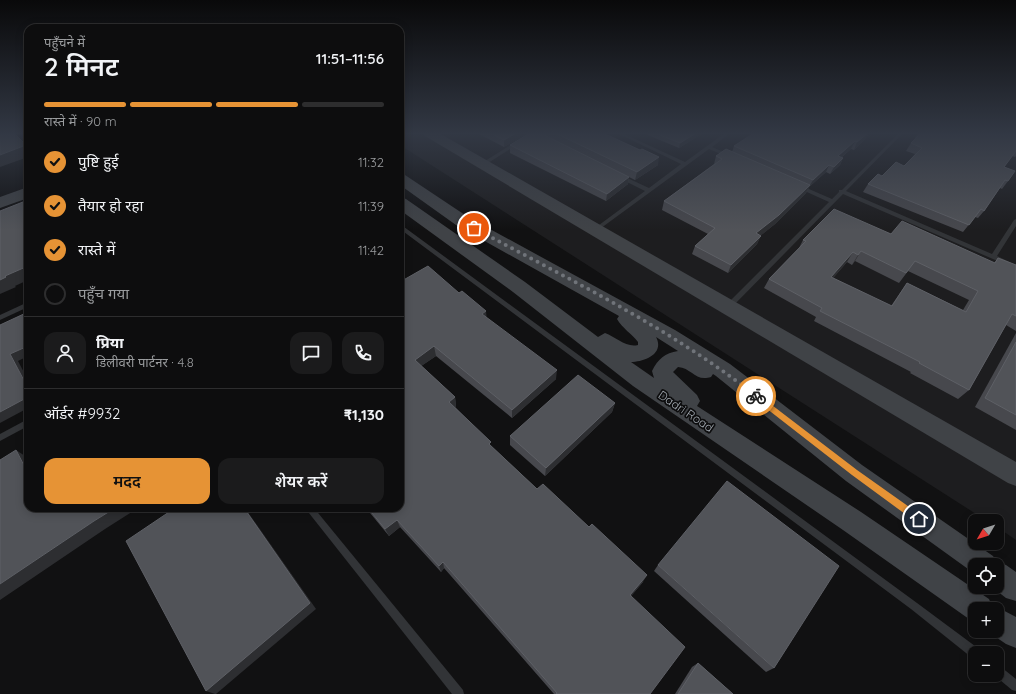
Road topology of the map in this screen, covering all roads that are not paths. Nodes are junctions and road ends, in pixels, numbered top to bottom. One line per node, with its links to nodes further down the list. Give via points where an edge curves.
1 (492, 165): 16 (main road)
2 (683, 165): 8 (lane)
3 (867, 165): 9 (lane)
4 (612, 172): 8 (lane)
5 (404, 181): 20 (main road, via 462,221)
6 (24, 183): 10 (main road)
7 (795, 185): 12 (lane)
8 (648, 190): 16 (lane)
9 (841, 191): 12 (lane); 18 (lane)
10 (0, 192)
11 (24, 194): 13 (main road)
12 (832, 201): 22 (lane)
13 (0, 203)
14 (404, 205): 21 (main road, Dadri Road)
15 (1016, 221): 18 (lane)
16 (600, 227): 22 (main road)
17 (404, 229): 38 (lane)
18 (993, 257): 19 (lane)
19 (1016, 267)
20 (576, 283): 21 (main road, via 632,323 648,342 647,349 640,354 628,354); 27 (main road, via 668,335 723,370)
21 (519, 287): 29 (main road, Dadri Road, via 640,380)
22 (731, 304): 28 (main road); 30 (main road)
23 (24, 306): 24 (lane)
24 (0, 318)
25 (24, 424): 26 (lane)
26 (0, 438)
27 (822, 448): 29 (main road, via 740,398 701,369 682,359 672,359 666,363 662,371 664,378 675,390); 32 (main road)
28 (1016, 460)
29 (777, 471): 35 (main road, Dadri Road)
30 (1016, 475)
31 (312, 512): 41 (lane)
32 (974, 558)
33 (1004, 579): 34 (main road)
34 (1016, 588)
35 (969, 602)
36 (1004, 626): 37 (main road)
37 (1016, 634)
38 (968, 648)
39 (1004, 677): 40 (lane)
40 (1016, 686)
41 (459, 694)

